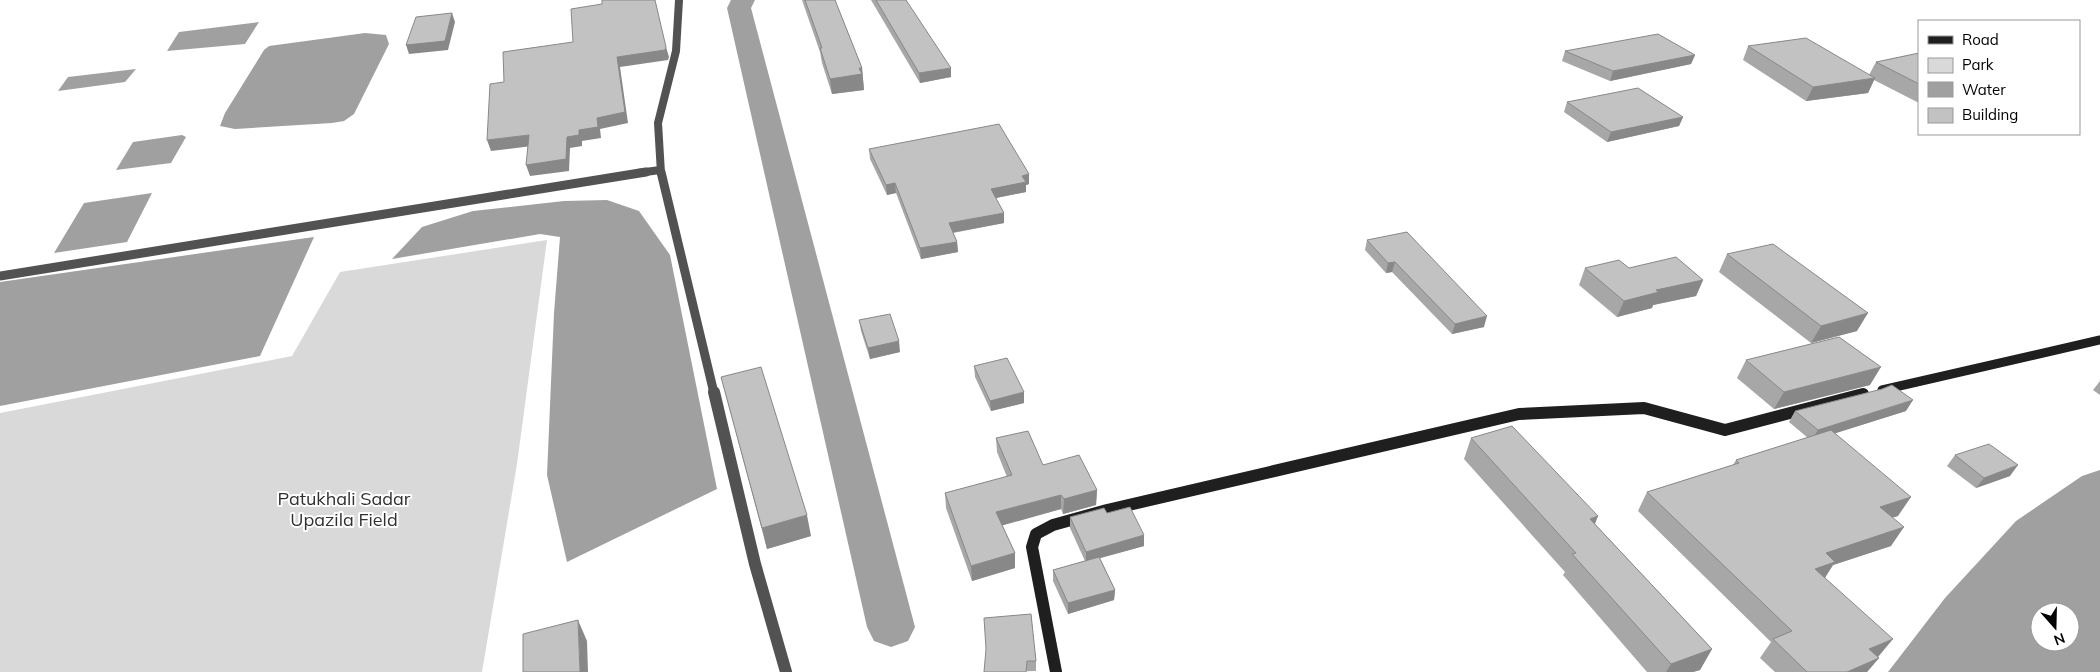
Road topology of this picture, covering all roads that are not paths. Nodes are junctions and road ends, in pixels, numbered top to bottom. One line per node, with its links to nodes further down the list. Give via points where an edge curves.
1 (679, 0): 2 (street, via 676,51 658,123)
2 (660, 170): 3 (street); 5 (street, via 754,564)
3 (0, 276)
4 (2100, 340): 6 (street, via 1842,399 1725,430 1644,408 1519,414 1107,510 1053,526 1036,534 1032,547)
5 (786, 672)
6 (1056, 672)

